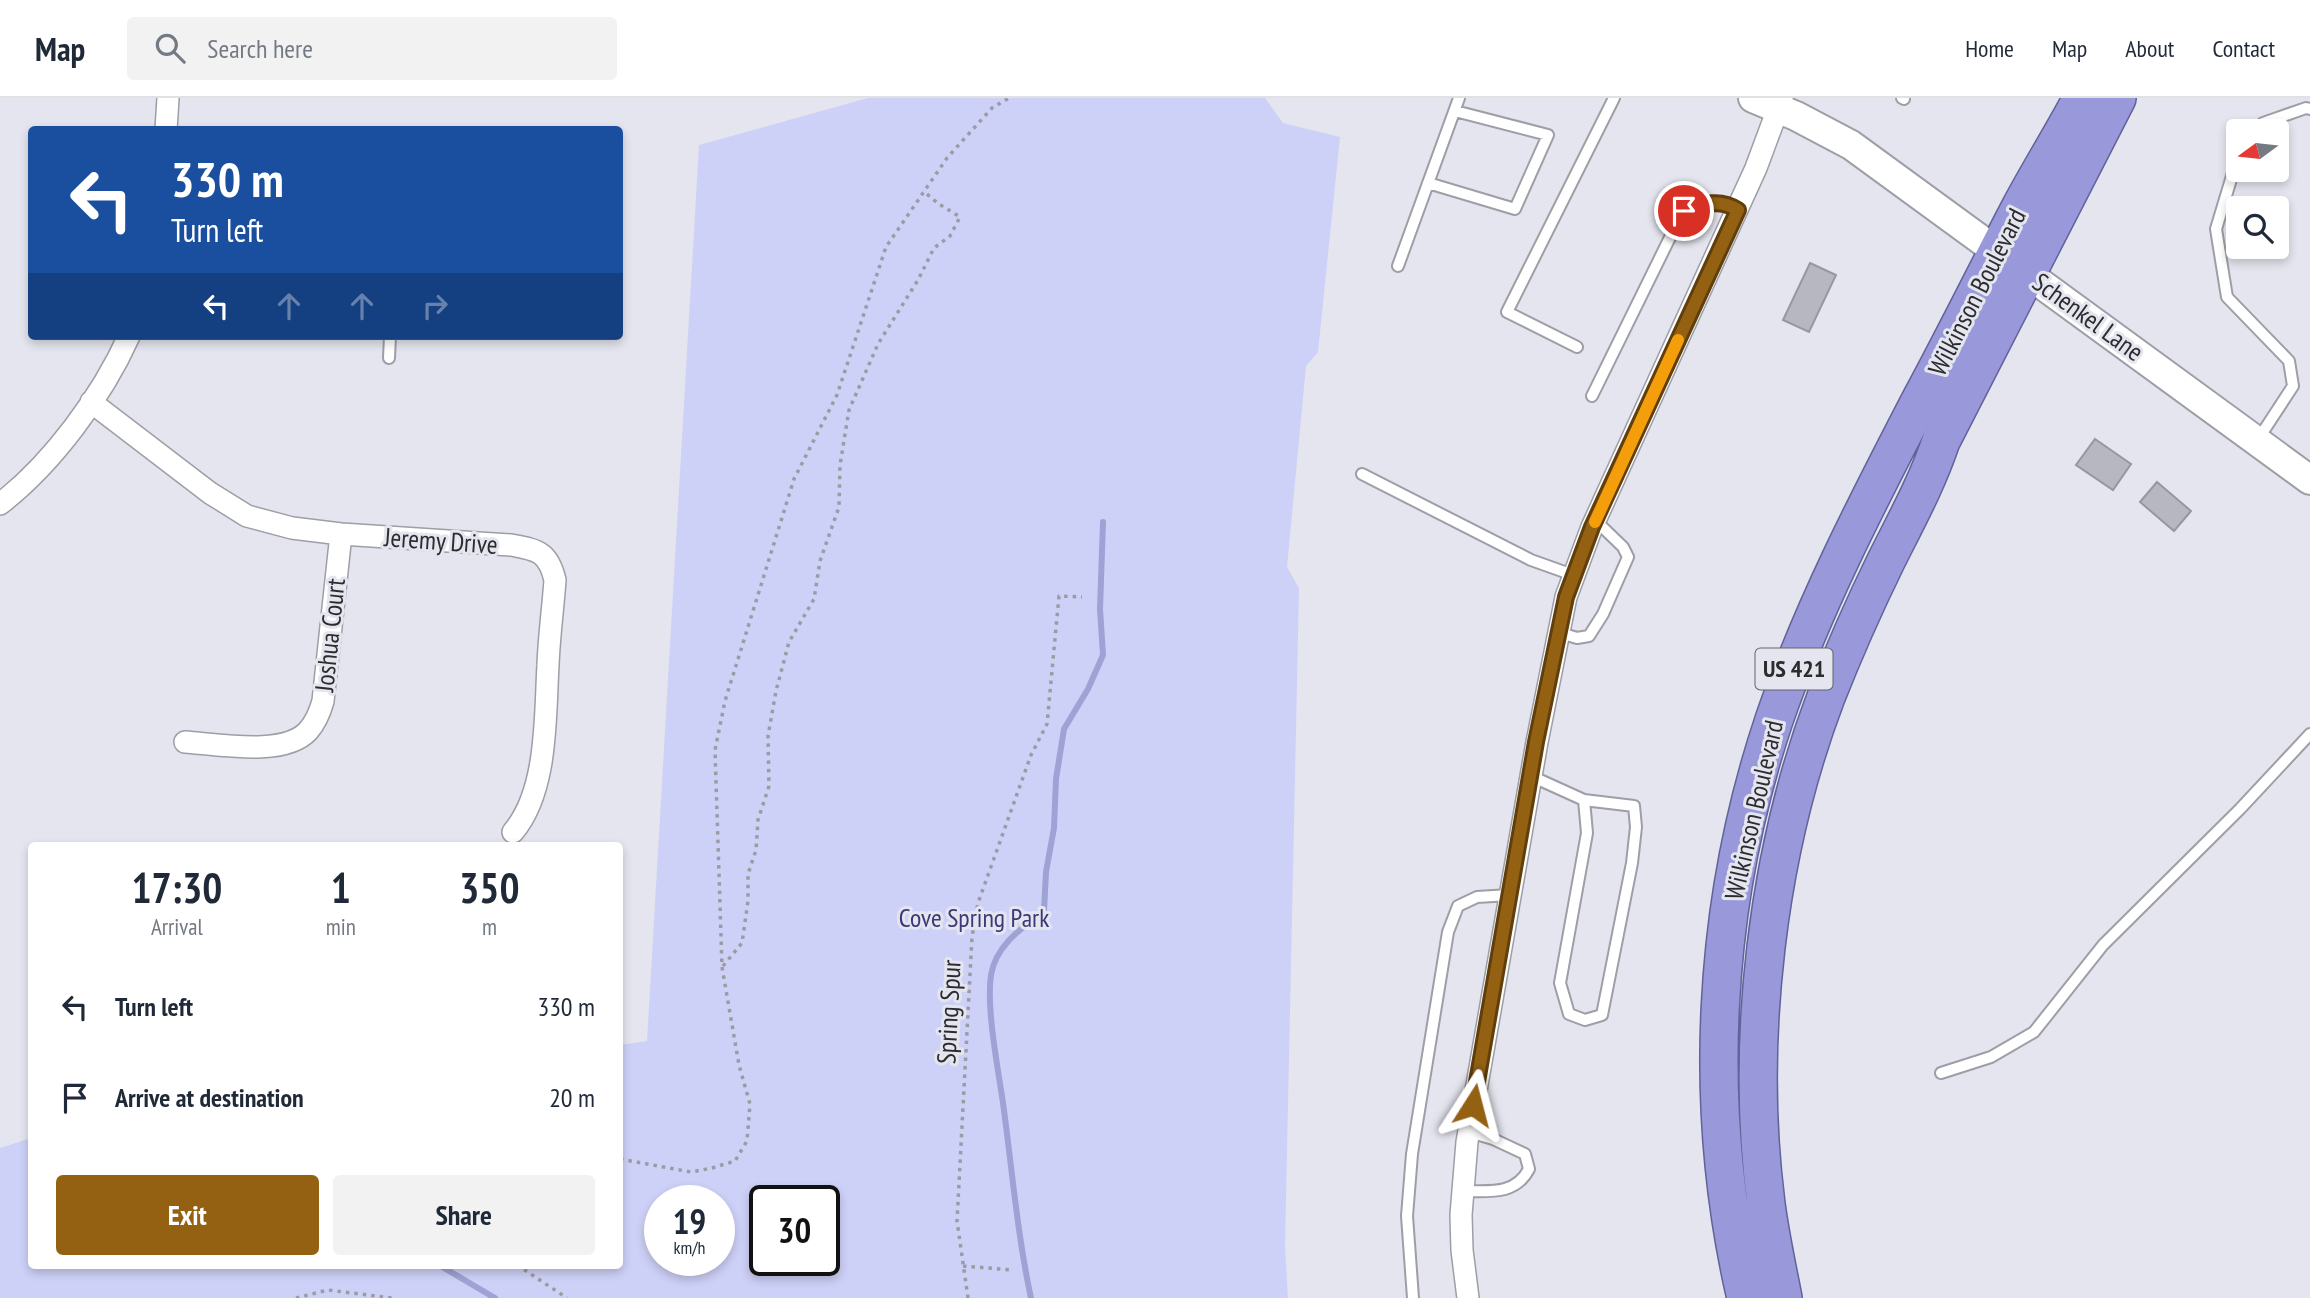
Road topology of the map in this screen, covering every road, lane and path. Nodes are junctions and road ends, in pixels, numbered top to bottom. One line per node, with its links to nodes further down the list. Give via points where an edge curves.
1 (168, 98): 11 (street)
2 (1010, 98): 14 (path, via 992,108)
3 (1459, 98): 9 (lane)
4 (1614, 98): 21 (lane, via 1507,312)
5 (2082, 98): 16 (highway, Wilkinson Boulevard / US 421)
6 (2117, 98): 18 (highway, Wilkinson Boulevard / US 421)
7 (1771, 101): 15 (street); 16 (street, Schenkel Lane, via 1851,145)
8 (2310, 109): 10 (lane)
9 (1455, 111): 13 (lane); 13 (lane, via 1548,135 1515,209)
10 (2274, 119)
11 (166, 126)
12 (2230, 182): 25 (lane, via 2216,229 2227,297 2289,361 2293,386)
13 (1428, 183): 17 (lane)
14 (923, 191): 40 (path, via 886,247 837,395 794,479 725,701 715,750); 40 (path, via 960,217 950,236 934,248 878,344 849,410 839,508 820,561 814,599 789,642 776,691 768,736 769,786 748,874 742,943)
15 (1738, 210): 23 (lane, via 1726,202 1708,202 1684,211); 29 (street)
16 (1998, 253): 18 (street, Schenkel Lane); 54 (highway, Wilkinson Boulevard / US 421, via 1870,497 1817,612 1774,720 1743,835 1725,957 1718,1084 1730,1214)
17 (1398, 266)
18 (2028, 273): 25 (street, Schenkel Lane); 55 (highway, Wilkinson Boulevard / US 421, via 1941,441 1928,480 1845,650 1793,804 1771,914 1759,1074 1766,1204)
19 (127, 340): 24 (street)
20 (390, 340): 22 (lane)
21 (1577, 347)
22 (389, 358)
23 (1592, 396)
24 (91, 402): 28 (street, via 44,464); 30 (street, Jeremy Drive, via 247,516 274,525)
25 (2257, 441): 27 (street, Schenkel Lane)
26 (1362, 474): 31 (lane, via 1531,560)
27 (2310, 480)
28 (0, 504)
29 (1595, 520): 31 (street); 33 (lane, via 1628,557 1589,636)
30 (341, 534): 35 (street, Joshua Court, via 323,701 308,731 296,740 262,747); 38 (street, Jeremy Drive, via 511,545 534,550 550,563 555,580 540,763 530,799)
31 (1573, 575): 33 (street)
32 (1082, 597): 45 (path, Spring Spur, via 1059,596 1047,724 1031,755 978,903 972,937 957,1222)
33 (1557, 632): 36 (street)
34 (2310, 734): 41 (lane, via 2103,945 2034,1032 1991,1057)
35 (185, 741)
36 (1531, 776): 37 (lane); 39 (street)
37 (1584, 800): 37 (lane, via 1587,833 1560,983 1569,1014 1586,1020 1602,1015 1636,827 1634,806)
38 (513, 832)
39 (1510, 895): 42 (street); 52 (lane, via 1477,897 1458,906 1448,932 1412,1154 1407,1216)
40 (722, 967): 43 (path, via 750,1104 747,1140 734,1161 691,1172)
41 (1941, 1073)
42 (1469, 1132): 44 (street); 44 (lane, via 1525,1154 1529,1168 1522,1181 1502,1191)
43 (623, 1160)
44 (1461, 1191): 53 (street)
45 (963, 1266): 47 (path); 51 (path, Spring Spur)
46 (523, 1269): 50 (path)
47 (1013, 1270)
48 (296, 1298): 49 (path, via 328,1290)
49 (393, 1298)
50 (567, 1298)
51 (968, 1298)
52 (1413, 1298)
53 (1468, 1298)
54 (1746, 1298)
55 (1783, 1298)

